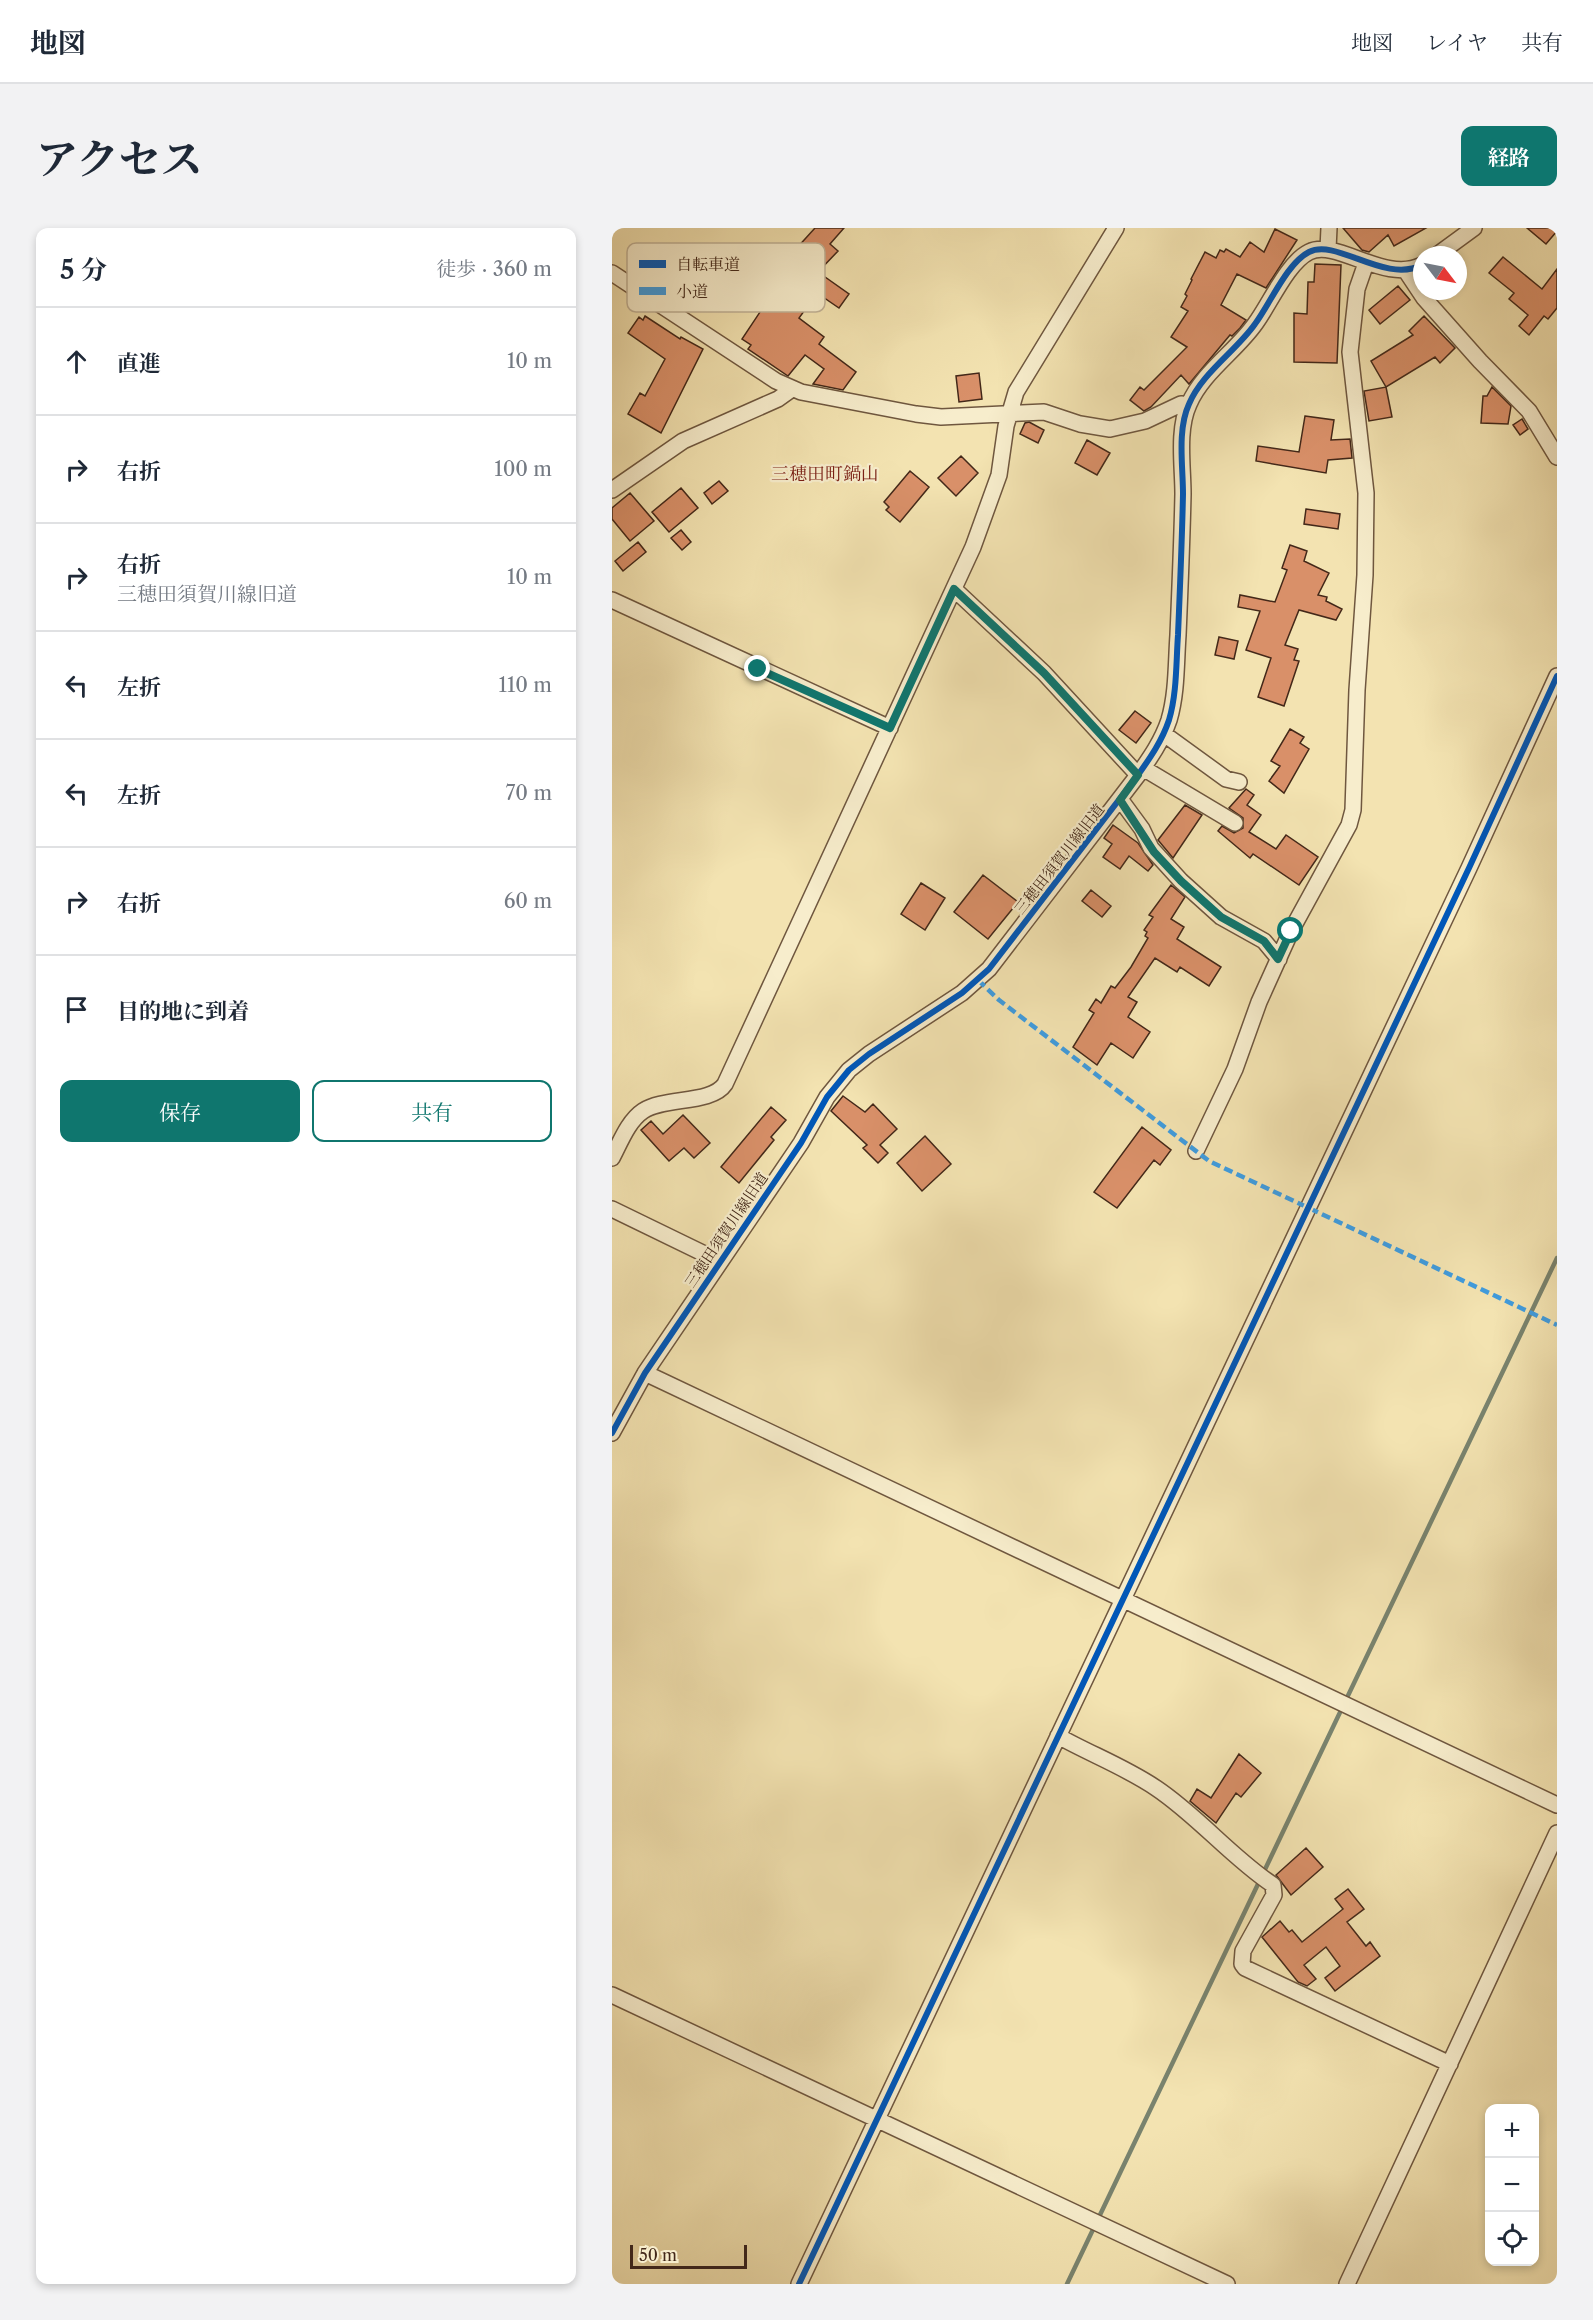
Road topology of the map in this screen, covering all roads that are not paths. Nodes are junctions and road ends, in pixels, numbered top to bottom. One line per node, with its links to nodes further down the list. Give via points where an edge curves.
1 (1116, 228): 14 (street, via 1016,392)
2 (1329, 228): 5 (street)
3 (1474, 228): 4 (street)
4 (1449, 246)
5 (1328, 249): 6 (street); 13 (street, 三穂田須賀川線旧道, via 1311,251 1298,259 1254,327 1203,382)
6 (1366, 263): 8 (street); 26 (street, via 1358,290 1350,352 1366,493 1353,810 1349,825)
7 (1413, 268): 8 (street)
8 (1406, 271): 15 (street, via 1424,298 1479,361 1529,411)
9 (612, 273): 10 (street)
10 (627, 283)
11 (673, 312): 12 (street)
12 (792, 389): 14 (street, via 930,416); 16 (street, via 683,441)
13 (1188, 405): 14 (street, via 1119,429 1086,425 1044,412); 21 (street, 三穂田須賀川線旧道, via 1183,439 1176,675)
14 (1009, 415): 17 (street, via 999,475)
15 (1557, 457)
16 (612, 490)
17 (954, 589): 20 (street); 22 (street)
18 (612, 600): 20 (street)
19 (1557, 676): 33 (street)
20 (890, 728): 28 (street, via 725,1084 717,1093 680,1099 641,1112)
21 (1164, 734): 22 (street, 三穂田須賀川線旧道); 23 (street, via 1226,778)
22 (1141, 772): 24 (street, 三穂田須賀川線旧道); 25 (street)
23 (1239, 782)
24 (1120, 800): 26 (street, via 1154,852 1181,881 1221,917 1264,941); 30 (street, 三穂田須賀川線旧道, via 989,969 962,993 849,1070)
25 (1234, 823)
26 (1278, 959): 27 (street, via 1235,1069)
27 (1196, 1151)
28 (612, 1158)
29 (612, 1209): 30 (street)
30 (719, 1261): 31 (street, 三穂田須賀川線旧道)
31 (645, 1373): 32 (street, 三穂田須賀川線旧道); 33 (street)
32 (612, 1433)
33 (1122, 1601): 34 (street); 35 (street)
34 (1058, 1736): 38 (street, via 1158,1789 1273,1885 1274,1895 1244,1951 1245,1968); 39 (street)
35 (1557, 1805)
36 (1557, 1833): 38 (street)
37 (612, 1995): 39 (street)
38 (1450, 2064): 42 (street)
39 (877, 2119): 40 (street); 41 (street)
40 (799, 2284)
41 (1227, 2284)
42 (1347, 2284)

